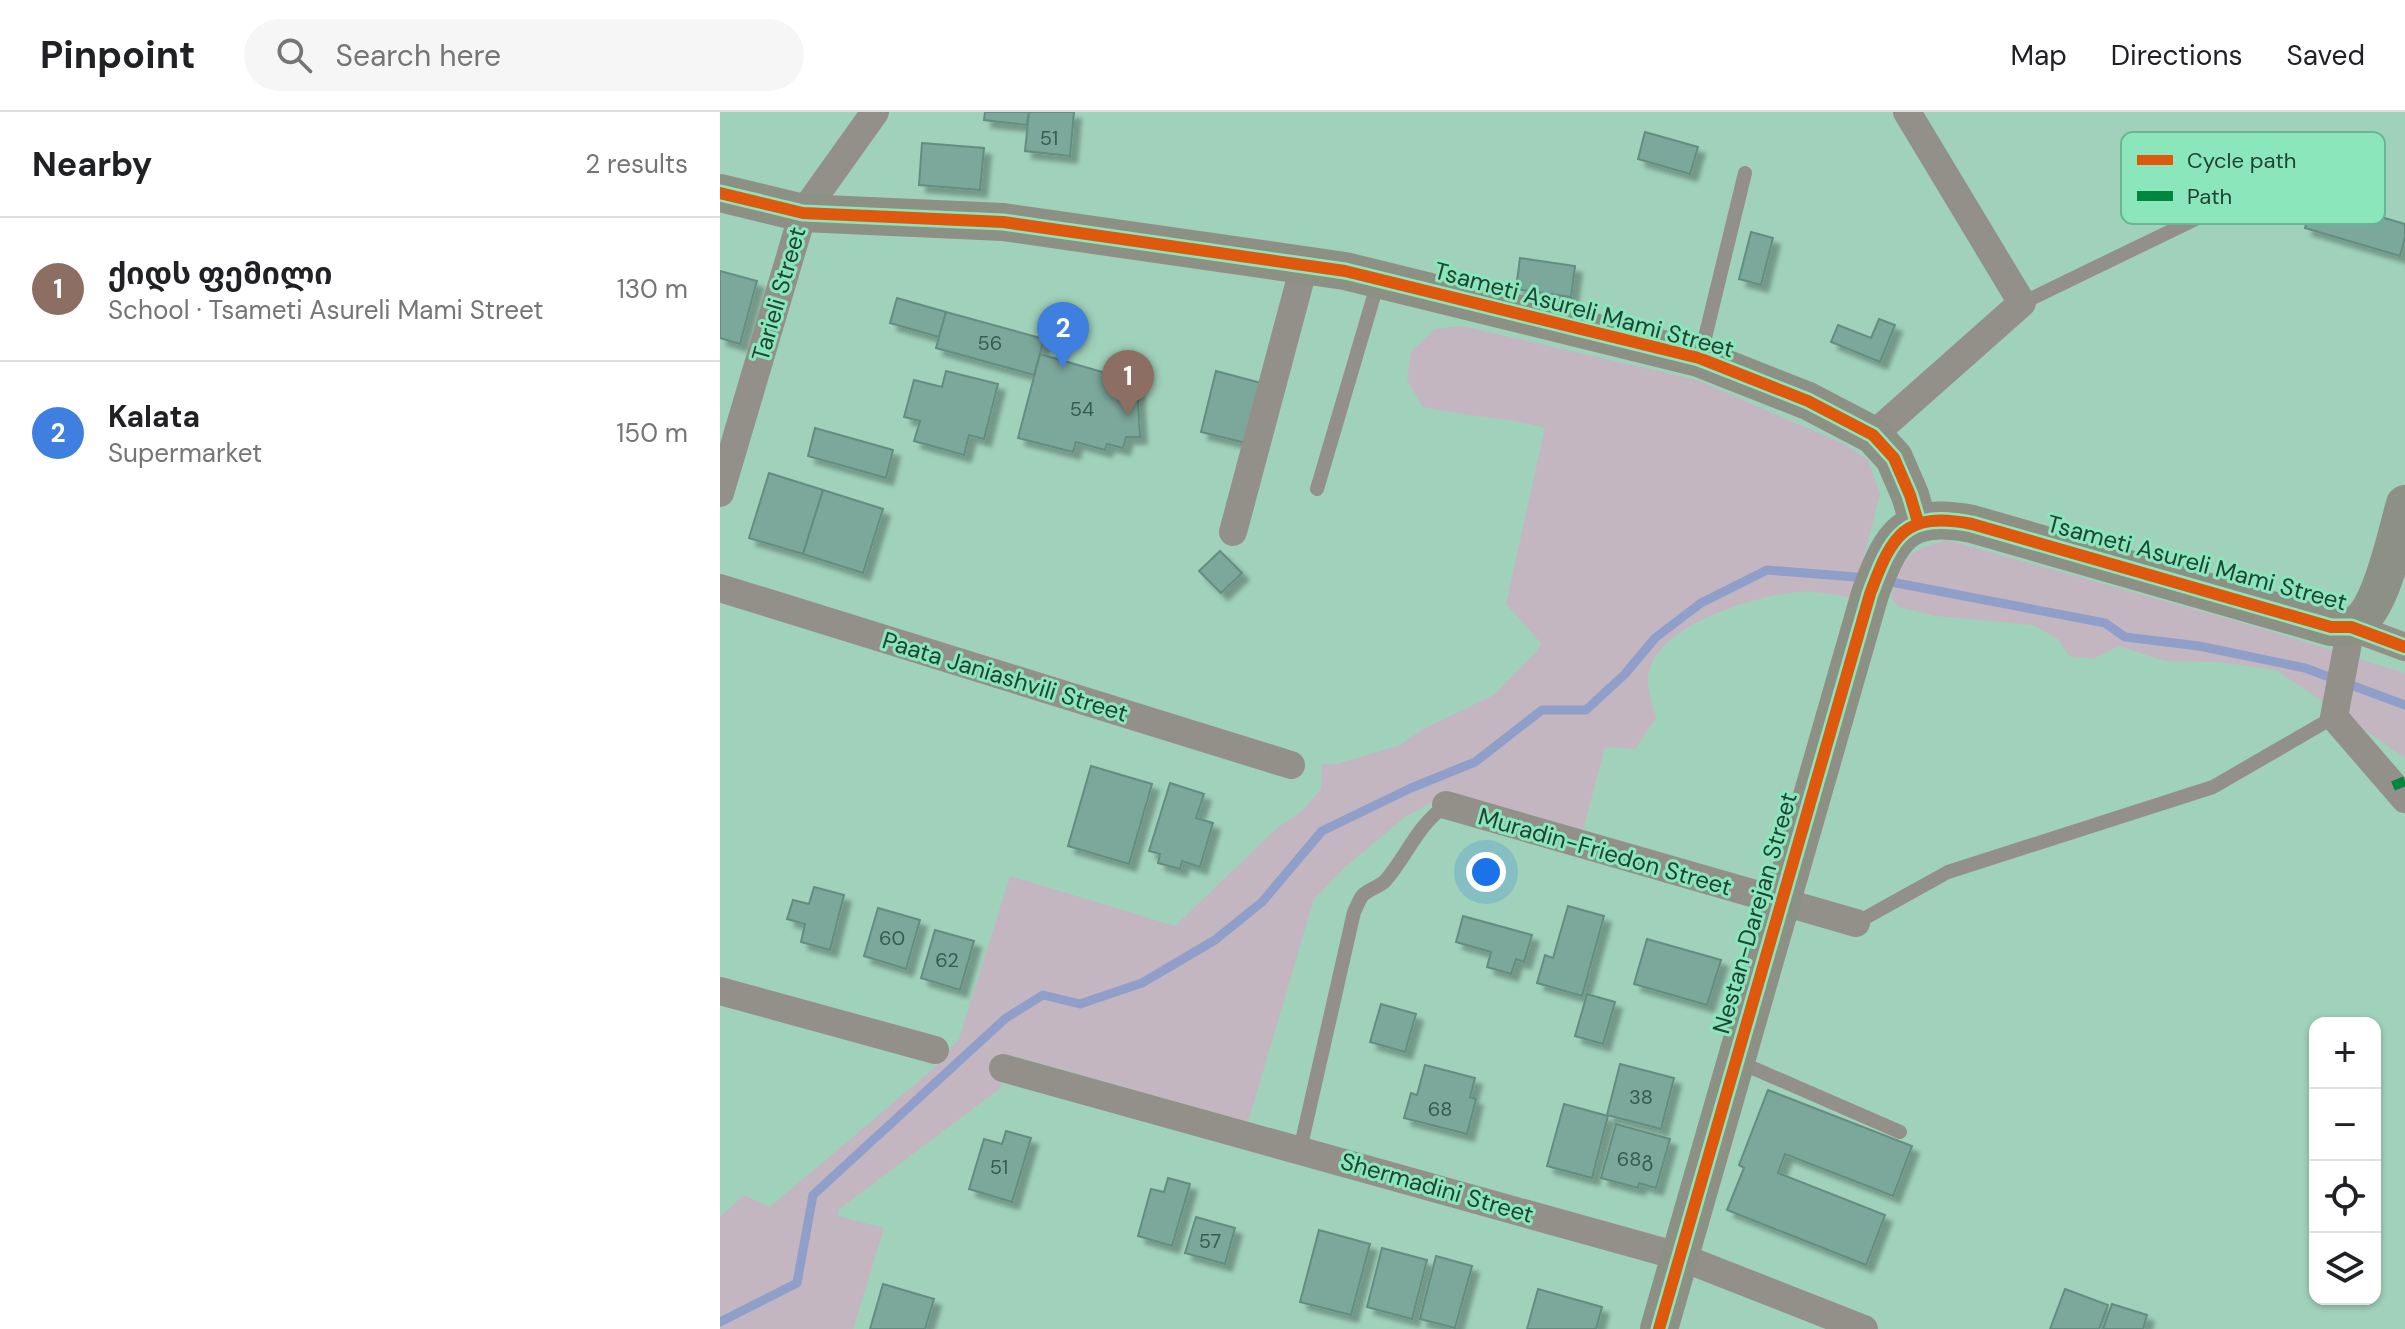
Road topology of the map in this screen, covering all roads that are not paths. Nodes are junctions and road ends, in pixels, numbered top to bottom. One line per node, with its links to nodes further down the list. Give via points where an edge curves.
1 (875, 112): 5 (street, Tarieli Street)
2 (1907, 112): 9 (street)
3 (1745, 173): 10 (lane)
4 (720, 193): 5 (street, Tsameti Asureli Mami Street)
5 (803, 213): 7 (street, Tsameti Asureli Mami Street, via 1003,222); 13 (street, Tarieli Street)
6 (2185, 224): 9 (lane)
7 (1304, 266): 8 (street, Tsameti Asureli Mami Street); 16 (street)
8 (1378, 280): 10 (street, Tsameti Asureli Mami Street); 12 (lane)
9 (2022, 303): 11 (street)
10 (1699, 358): 11 (street, Tsameti Asureli Mami Street, via 1808,401)
11 (1873, 435): 15 (street, Tsameti Asureli Mami Street, via 1894,458)
12 (1317, 489)
13 (720, 493)
14 (2405, 504): 18 (street, via 2378,596)
15 (1918, 522): 18 (street, Tsameti Asureli Mami Street, via 1972,524 2331,627); 24 (street, Nestan-Darejan Street, via 1896,539 1877,577)
16 (1233, 532)
17 (720, 588): 21 (street, Paata Janiashvili Street)
18 (2349, 638): 19 (street, Tsameti Asureli Mami Street); 20 (street)
19 (2405, 647)
20 (2334, 717): 22 (street); 25 (lane, via 2213,787 1948,872)
21 (1291, 765)
22 (2405, 799)
23 (1446, 805): 24 (street, Muradin-Friedon Street); 31 (lane, via 1410,841 1382,884 1364,894 1354,912)
24 (1781, 903): 25 (street, Muradin-Friedon Street); 28 (street, Nestan-Darejan Street)
25 (1856, 923)
26 (720, 991): 27 (street)
27 (935, 1050)
28 (1735, 1061): 30 (lane); 32 (street, Nestan-Darejan Street)
29 (1003, 1068): 31 (street, Shermadini Street)
30 (1900, 1132)
31 (1300, 1150): 32 (street, Shermadini Street)
32 (1678, 1256): 33 (street, Nestan-Darejan Street); 34 (street, Shermadini Street)
33 (1659, 1329)
34 (1864, 1329)

